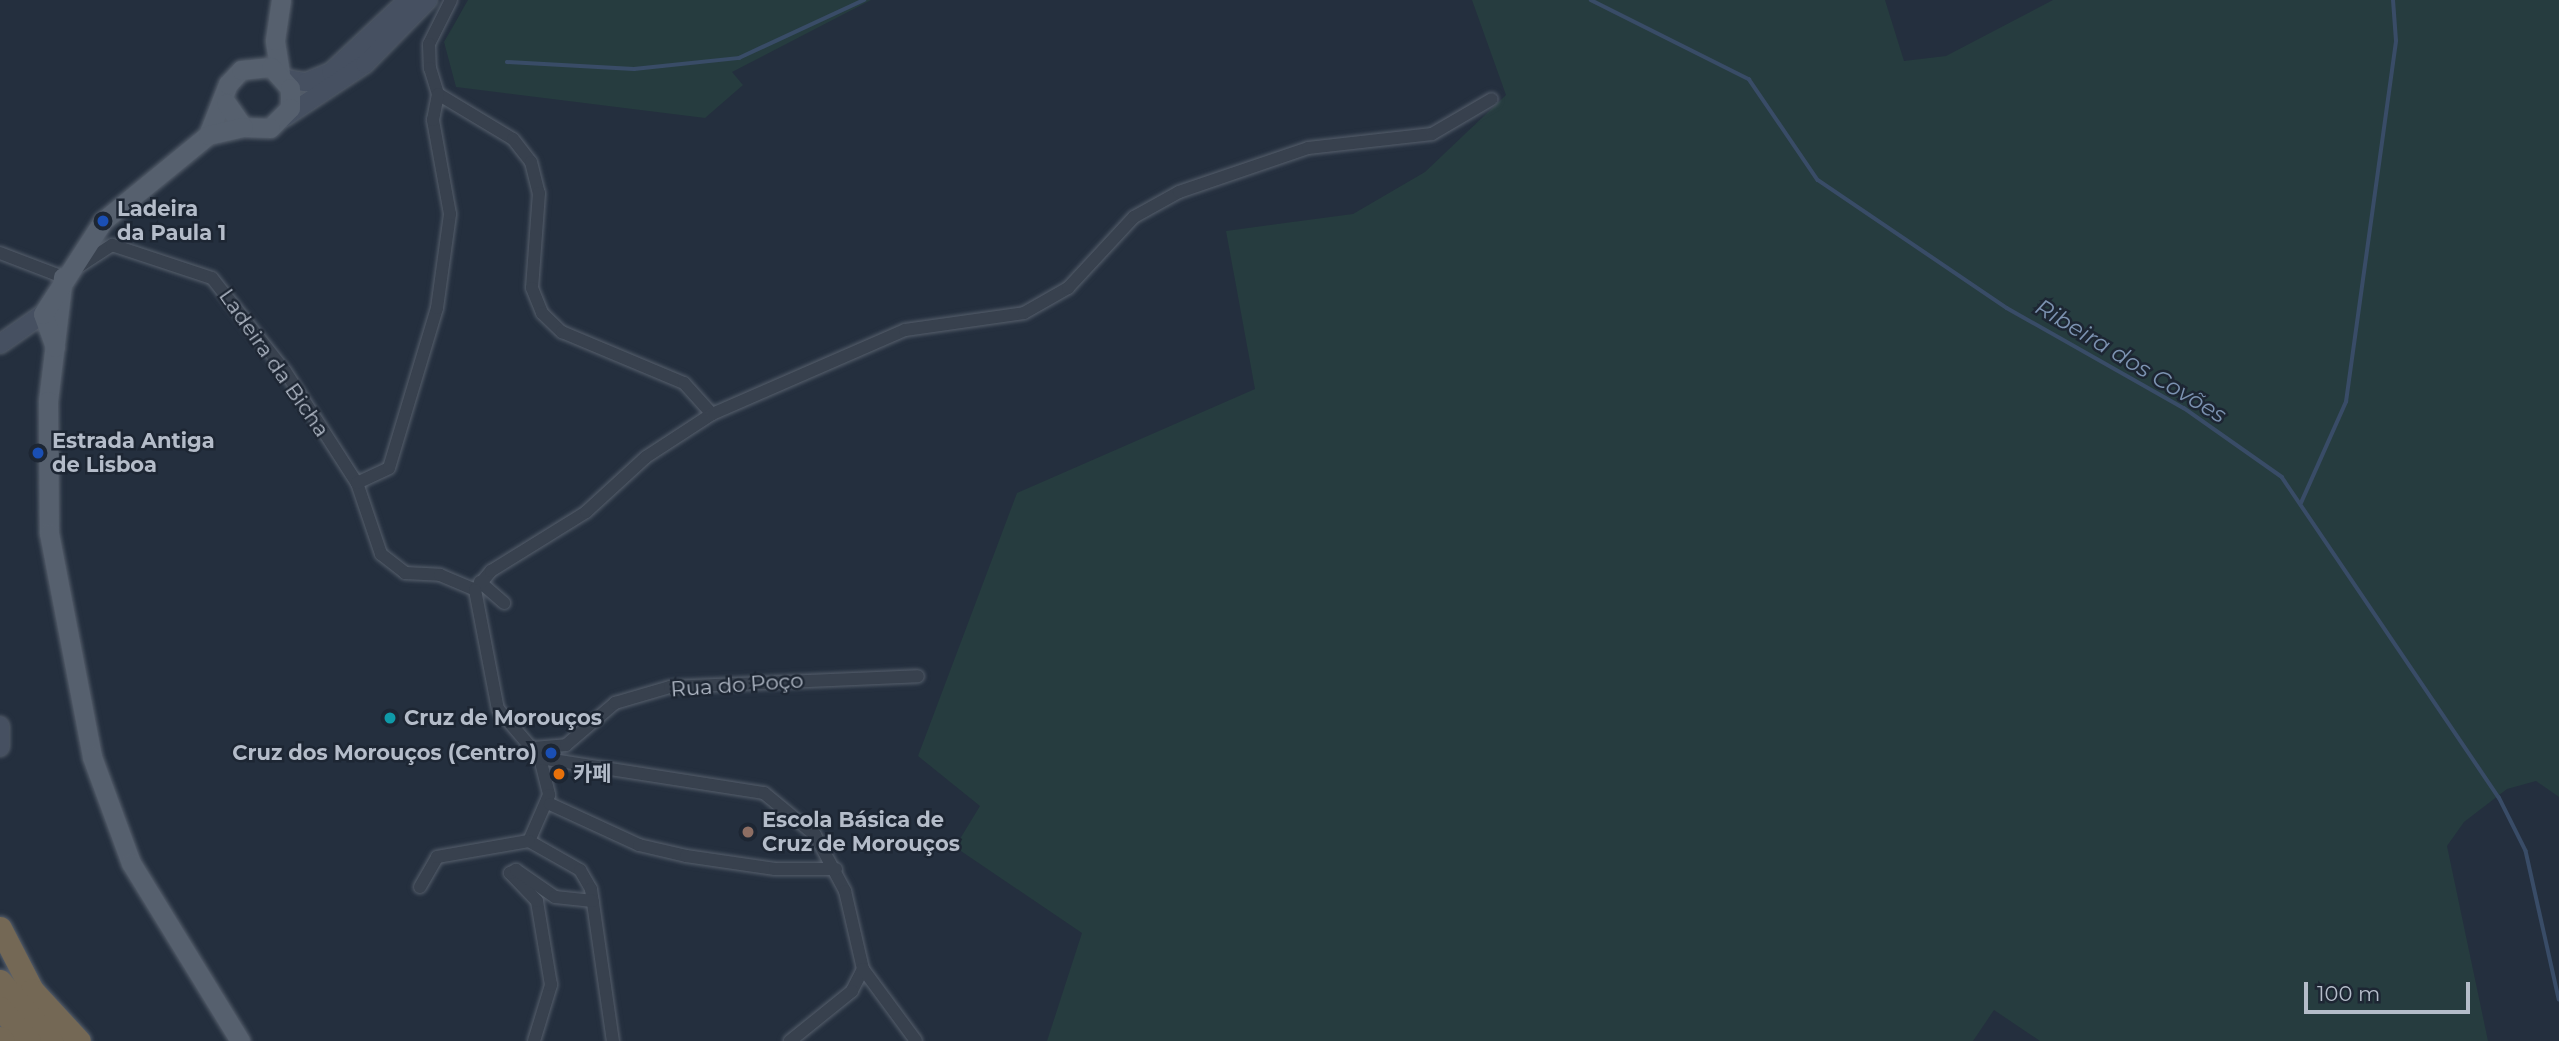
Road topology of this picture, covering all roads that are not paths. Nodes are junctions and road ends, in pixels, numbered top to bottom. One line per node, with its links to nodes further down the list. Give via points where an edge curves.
1 (281, 0): 5 (main road)
2 (408, 0): 7 (street, via 331,72 306,82)
3 (428, 0): 11 (street, via 365,64)
4 (452, 0): 8 (street, via 429,44)
5 (275, 40): 6 (main road); 7 (main road)
6 (250, 66): 7 (main road); 10 (main road, via 233,76)
7 (283, 76): 11 (main road, via 291,98)
8 (438, 94): 19 (street, via 513,139 531,162 539,192 532,288 542,313 562,332 684,383); 20 (street, via 433,120 450,214 437,308 389,468)
9 (1492, 99): 19 (street, via 1432,134 1308,148 1179,192 1134,217 1068,288 1024,313 905,330)
10 (226, 103): 12 (main road); 13 (main road)
11 (285, 117): 12 (main road, via 270,128)
12 (243, 127): 13 (main road)
13 (208, 135): 15 (main road, via 103,221)
14 (0, 253): 15 (street)
15 (63, 277): 17 (main road); 20 (street, Ladeira da Bicha, via 112,245 212,278 285,371)
16 (23, 328): 17 (street); 17 (street); 18 (street)
17 (52, 332): 39 (main road, via 49,533 92,757 131,863)
18 (0, 344)
19 (712, 414): 21 (street, via 646,457 586,512)
20 (357, 483): 21 (street, via 381,554 405,573 440,575)
21 (477, 586): 22 (street); 26 (street, via 498,709)
22 (504, 603)
23 (918, 676): 26 (street, Rua do Poço, via 670,687 615,703 566,745)
24 (0, 726): 25 (street)
25 (0, 747)
26 (536, 753): 27 (street); 29 (street, via 764,793 815,835)
27 (550, 804): 28 (street); 29 (street, via 639,845 686,856 775,869)
28 (529, 841): 30 (street, via 437,858); 31 (street, via 580,870)
29 (836, 869): 33 (street, via 859,930)
30 (420, 887)
31 (593, 901): 40 (street, via 555,897 516,870 510,873 537,901 551,985); 41 (street)
32 (0, 928): 38 (highway, via 32,990)
33 (863, 969): 42 (street, via 852,990); 43 (street)
34 (0, 981): 36 (highway)
35 (0, 1008): 36 (highway)
36 (15, 1032): 37 (highway)
37 (51, 1041)
38 (79, 1041)
39 (240, 1041)
40 (534, 1041)
41 (613, 1041)
42 (790, 1041)
43 (916, 1041)

